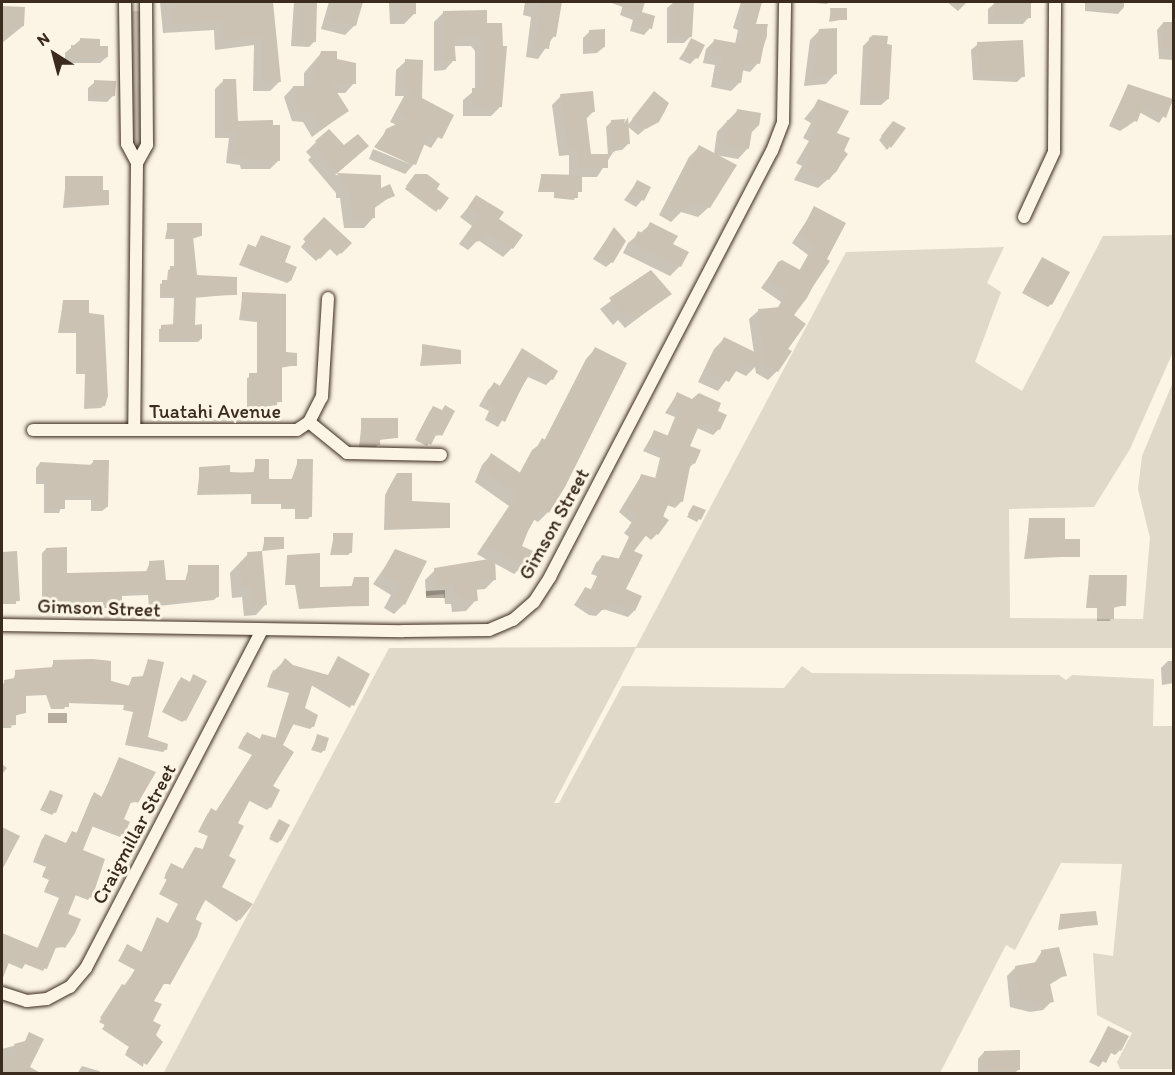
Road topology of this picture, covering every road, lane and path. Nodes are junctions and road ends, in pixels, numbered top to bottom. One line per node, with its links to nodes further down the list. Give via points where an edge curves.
1 (125, 2): 5 (street, Tuatahi Avenue, via 127,144)
2 (146, 2): 5 (street, Tuatahi Avenue, via 147,145)
3 (785, 2): 13 (street, Gimson Street, via 783,122 772,151 534,602 513,620 489,630)
4 (1055, 2): 6 (street, via 1054,152)
5 (137, 163): 10 (street, Tuatahi Avenue)
6 (1024, 217)
7 (328, 298): 8 (street, Tuatahi Avenue, via 322,397)
8 (309, 422): 10 (street, Tuatahi Avenue, via 297,430 277,431); 11 (street, via 346,453)
9 (33, 430): 10 (street, Tuatahi Avenue)
10 (134, 430)
11 (441, 454)
12 (2, 625): 13 (street, Gimson Street)
13 (261, 632): 14 (street, Craigmillar Street, via 86,968 70,987 48,999 27,1001)
14 (2, 993)

